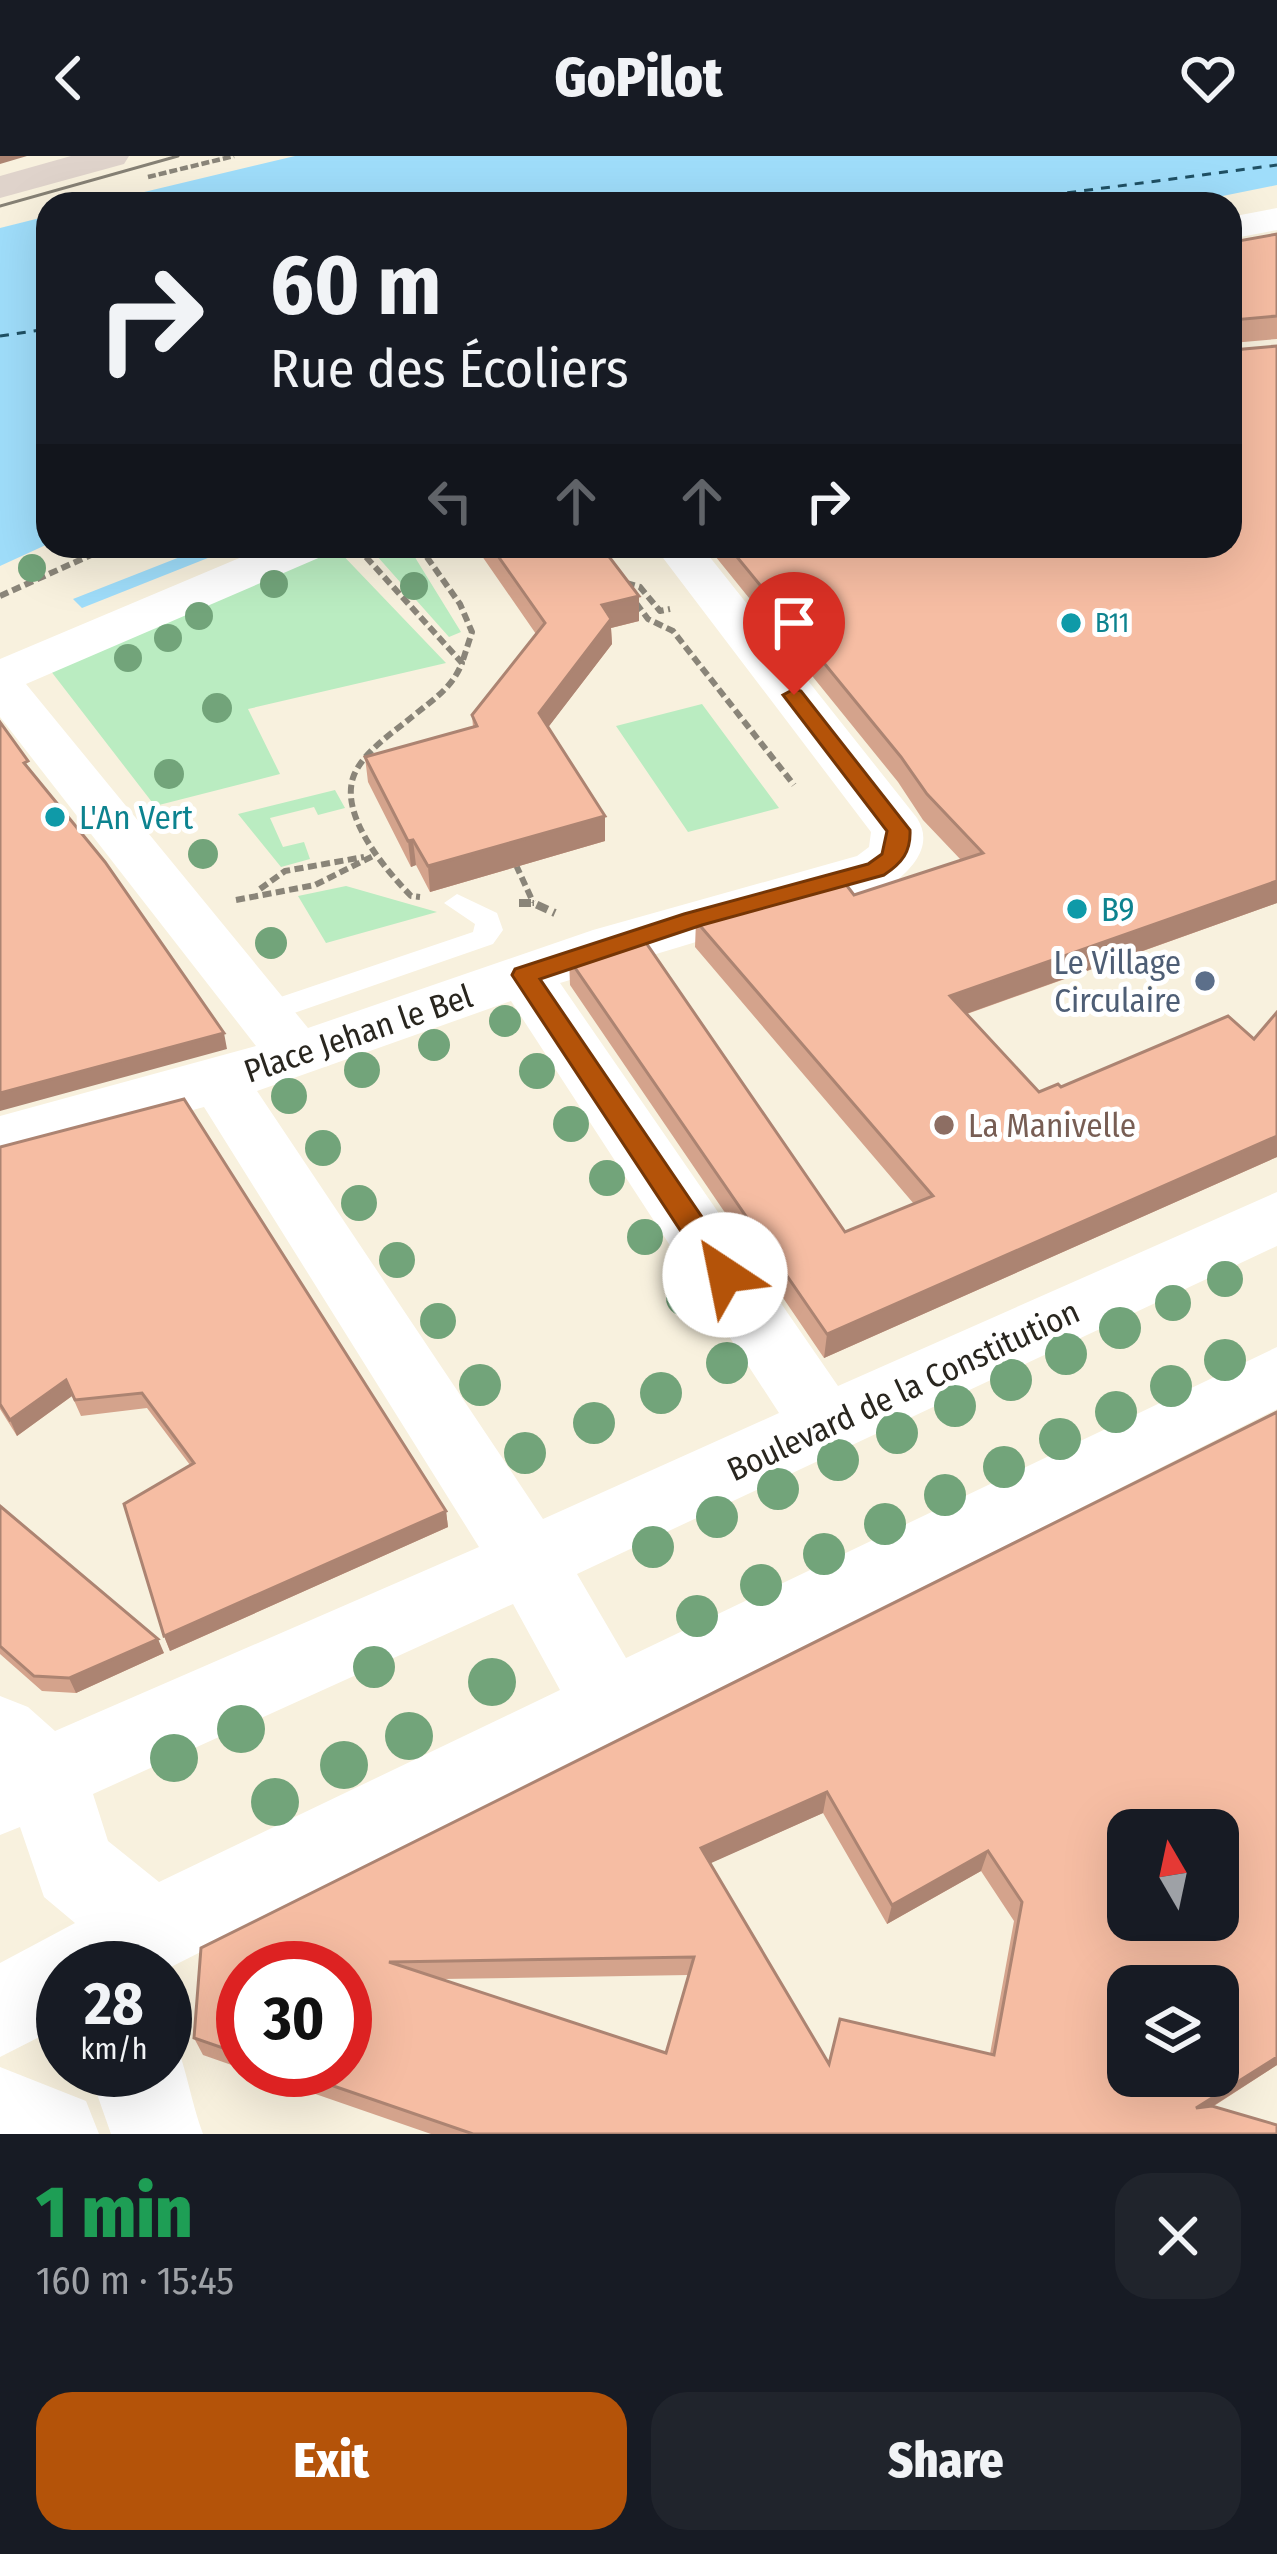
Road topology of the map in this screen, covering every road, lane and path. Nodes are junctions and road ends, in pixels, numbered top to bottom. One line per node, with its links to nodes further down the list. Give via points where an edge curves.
1 (91, 156): 4 (main road)
2 (111, 156): 4 (main road)
3 (159, 161): 5 (path)
4 (56, 169): 6 (main road)
5 (172, 171)
6 (0, 187)
7 (1277, 219): 8 (street)
8 (1242, 226)
9 (84, 558): 15 (path)
10 (280, 558): 17 (street)
11 (367, 558): 16 (path)
12 (427, 558): 16 (path, via 472,632)
13 (686, 558): 26 (street, Place Jehan le Bel, via 898,830 899,844 876,869)
14 (630, 576): 18 (path, via 615,580 648,619 673,631)
15 (0, 596)
16 (462, 663): 19 (path, via 454,683 356,770 349,791)
17 (0, 680): 27 (street)
18 (794, 786)
19 (375, 855): 21 (path, via 285,871); 22 (path); 23 (path, via 411,896)
20 (516, 865): 24 (path)
21 (259, 890)
22 (294, 890)
23 (457, 903): 24 (path); 27 (lane, via 488,919 483,938)
24 (533, 904): 25 (path)
25 (554, 912)
26 (524, 975): 27 (street, Place Jehan le Bel); 32 (street)
27 (280, 1034): 28 (street, Place Jehan le Bel)
28 (219, 1082): 29 (street); 33 (street, Place Jehan le Bel)
29 (1, 1137)
30 (1277, 1217): 32 (street, Boulevard de la Constitution)
31 (1277, 1376): 34 (street)
32 (826, 1426): 33 (street, Boulevard de la Constitution)
33 (530, 1561): 34 (street); 35 (street, Boulevard de la Constitution)
34 (611, 1706): 36 (street)
35 (12, 1780): 36 (street, Boulevard de la Constitution, via 74,1868)
36 (158, 1940)
37 (36, 1991): 38 (street)
38 (0, 2013)
39 (144, 2097): 42 (street)
40 (0, 2113): 41 (street)
41 (52, 2134)
42 (157, 2134)

